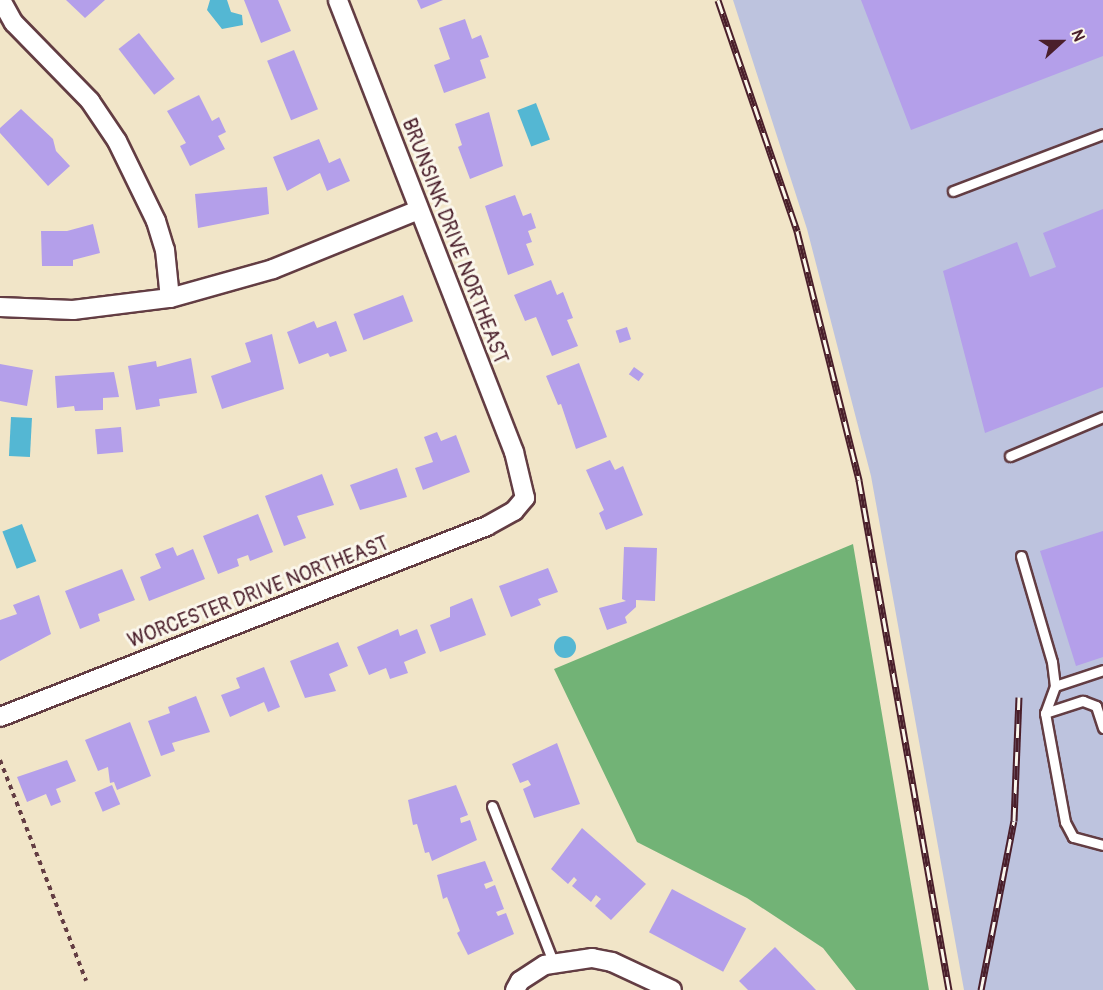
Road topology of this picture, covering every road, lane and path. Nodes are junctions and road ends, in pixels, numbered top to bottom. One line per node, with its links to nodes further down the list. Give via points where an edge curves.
1 (1, 0): 6 (street, via 14,23 90,101 117,141 156,221 165,250)
2 (338, 0): 5 (street, BRUNSINK DRIVE NORTHEAST)
3 (1103, 134): 4 (lane)
4 (953, 191)
5 (418, 210): 6 (street, via 273,269); 10 (street, BRUNSINK DRIVE NORTHEAST, via 514,452)
6 (170, 298): 7 (street, via 73,310)
7 (0, 307)
8 (1103, 417): 9 (lane)
9 (1010, 456)
10 (525, 498): 15 (street, WORCESTER DRIVE NORTHEAST, via 514,511 488,526)
11 (1021, 556): 13 (lane, via 1047,639)
12 (1103, 670): 13 (lane)
13 (1055, 686): 14 (lane)
14 (1045, 713): 16 (lane, via 1083,700 1096,706); 19 (lane, via 1069,830 1073,837)
15 (0, 717)
16 (1103, 728)
17 (0, 760): 21 (path)
18 (492, 806): 20 (lane)
19 (1103, 845)
20 (553, 962): 22 (street, via 533,970); 23 (street, via 592,958 612,962)
21 (86, 981)
22 (515, 990)
23 (672, 990)

